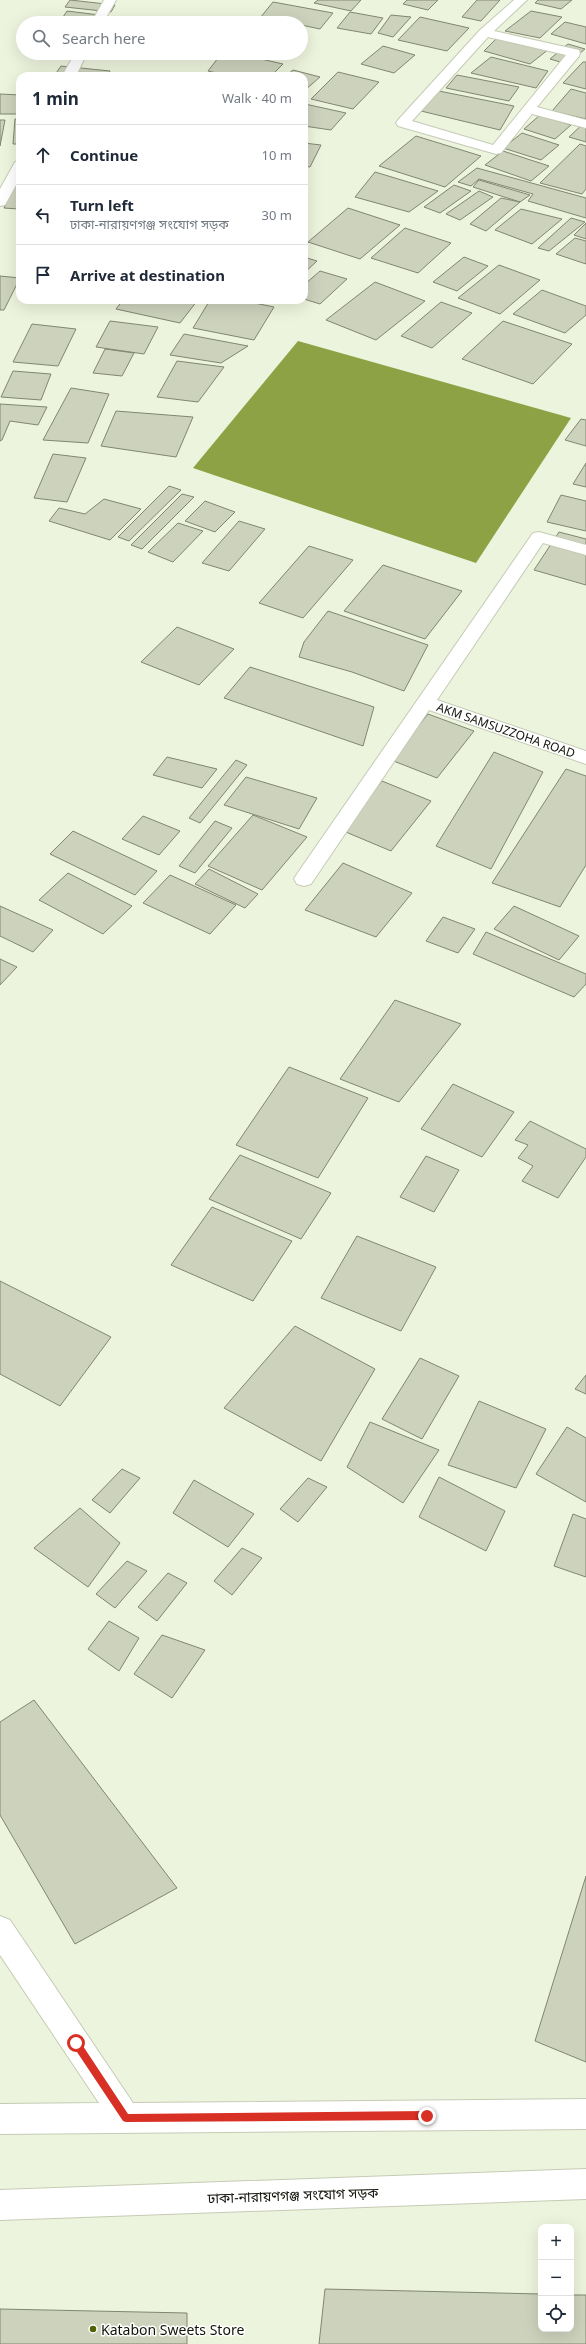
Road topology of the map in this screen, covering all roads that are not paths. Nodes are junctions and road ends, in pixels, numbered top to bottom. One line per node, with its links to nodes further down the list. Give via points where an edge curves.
1 (110, 0): 3 (street)
2 (522, 0): 4 (street)
3 (101, 16)
4 (485, 33): 5 (street); 8 (street, via 403,123 496,150)
5 (580, 54): 8 (street)
6 (77, 60): 7 (street)
7 (71, 72)
8 (529, 109): 9 (street)
9 (586, 124)
10 (16, 172): 11 (street)
11 (0, 202)
12 (586, 550): 13 (street, via 539,537)
13 (425, 702): 14 (street, AKM SAMSUZZOHA ROAD); 15 (street)
14 (586, 758)
15 (304, 878)
16 (0, 1930): 18 (street)
17 (586, 2114): 18 (street)
18 (126, 2118): 19 (street)
19 (0, 2119)
20 (586, 2184): 21 (street, ঢাকা-নারায়ণগঞ্জ সংযোগ সড়ক)
21 (0, 2205)

